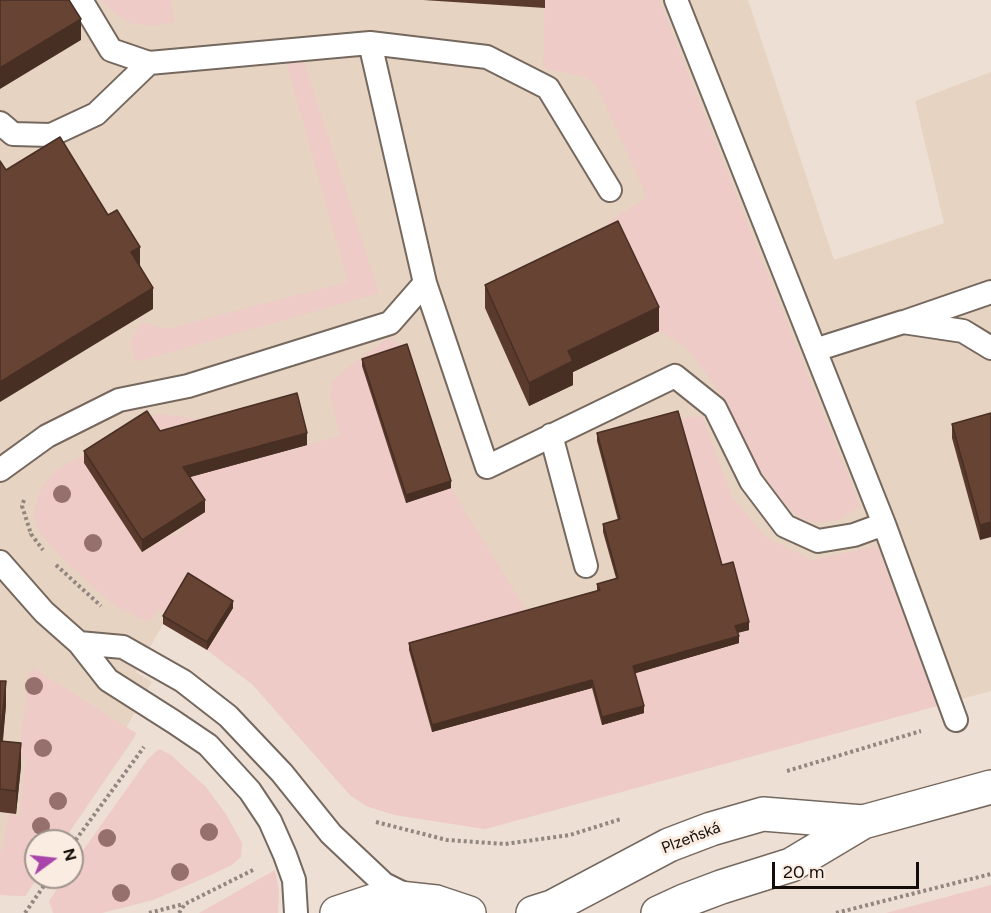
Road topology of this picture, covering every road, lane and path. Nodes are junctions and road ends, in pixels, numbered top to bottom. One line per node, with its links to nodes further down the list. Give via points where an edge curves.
1 (81, 0): 4 (lane, via 111,50)
2 (676, 0): 11 (lane)
3 (370, 43): 4 (lane); 6 (lane, via 487,57 548,88); 7 (lane)
4 (149, 63): 5 (lane, via 96,114 51,135 13,134)
5 (0, 123)
6 (610, 190)
7 (426, 283): 12 (lane, via 486,467); 13 (lane, via 390,323 188,386 118,400 47,436)
8 (991, 292): 9 (lane)
9 (903, 322): 10 (lane, via 963,331); 11 (lane)
10 (991, 348)
11 (816, 350): 14 (lane)
12 (551, 435): 14 (lane, via 675,376 715,408 751,481 784,526 818,541 854,535); 16 (lane)
13 (0, 470)
14 (884, 524): 18 (lane)
15 (0, 562): 17 (lane, via 44,612)
16 (586, 566)
17 (79, 643): 29 (lane, via 123,647 183,681 228,716 282,773 331,834 384,884); 34 (lane, via 108,680 208,745 250,790 285,855 294,880)
18 (956, 720): 20 (path)
19 (146, 744): 25 (path)
20 (783, 772)
21 (991, 787): 24 (main road, Plzeňská)
22 (622, 819): 23 (path, via 570,835 505,844 447,840)
23 (373, 822)
24 (863, 822): 37 (main road, Plzeňská, via 763,814 711,828); 38 (main road, Plzeňská, via 790,865 684,900)
25 (84, 829)
26 (991, 874): 39 (path)
27 (236, 878): 30 (path)
28 (42, 889): 31 (path)
29 (412, 898): 35 (main road, via 373,901); 36 (main road)
30 (185, 904): 32 (path); 33 (path)
31 (25, 913)
32 (149, 913)
33 (179, 913)
34 (296, 913)
35 (337, 913)
36 (469, 913)
37 (533, 913)
38 (658, 913)
39 (836, 913)

